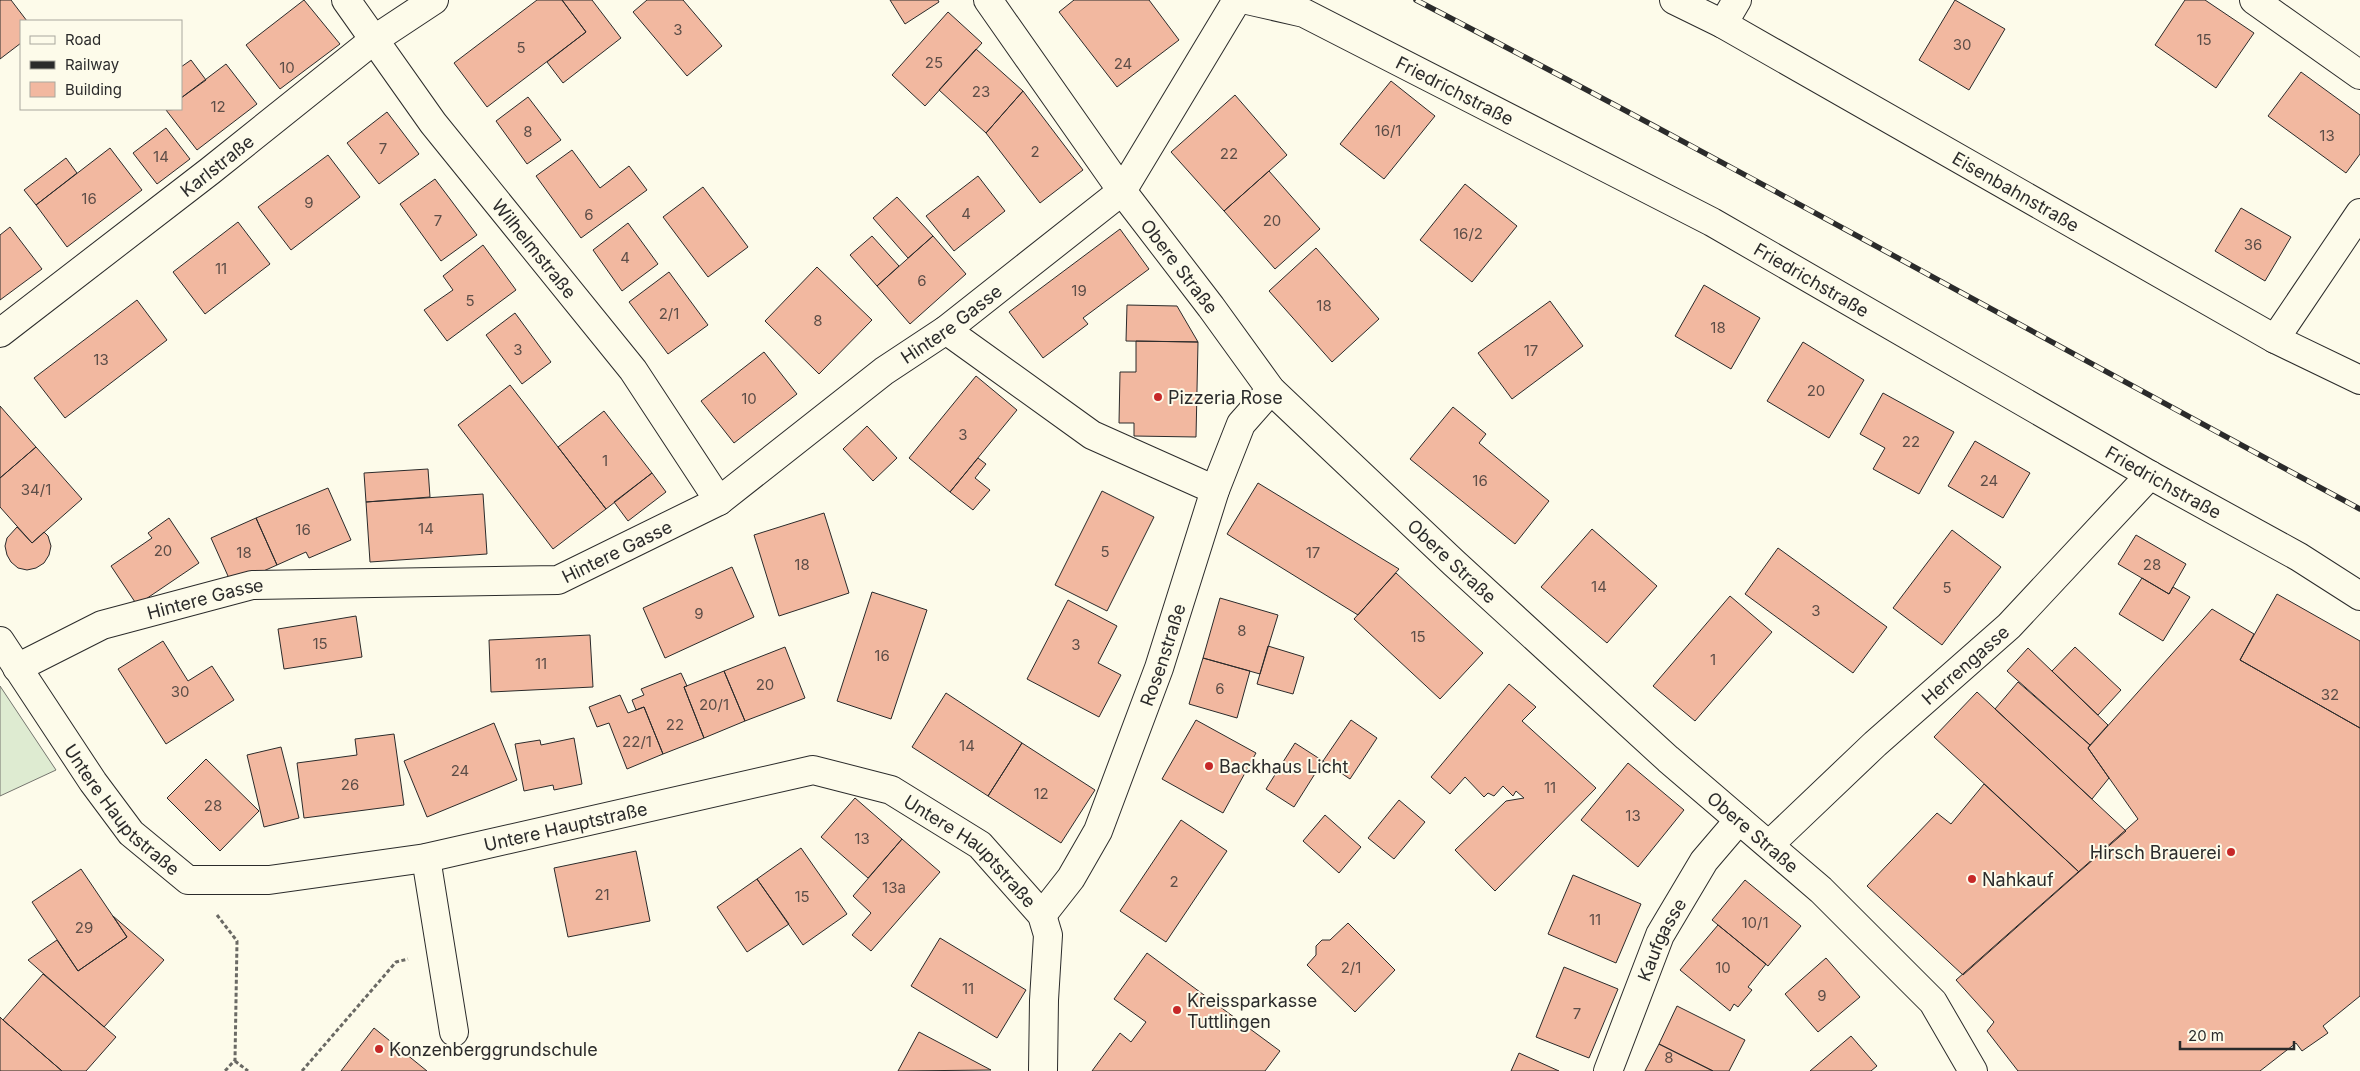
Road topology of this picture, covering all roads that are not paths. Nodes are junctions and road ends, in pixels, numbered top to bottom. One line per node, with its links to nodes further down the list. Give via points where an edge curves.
1 (346, 0): 10 (street, Wilhelmstraße)
2 (434, 0): 10 (street, Karlstraße)
3 (988, 0): 12 (street, Obere Straße)
4 (1237, 0): 12 (street)
5 (1247, 0): 19 (street, Friedrichstraße, via 1304,13 1712,222)
6 (1674, 0): 9 (street, Eisenbahnstraße)
7 (1737, 0): 9 (street)
8 (2254, 0): 11 (street)
9 (1723, 24): 16 (street, Eisenbahnstraße)
10 (375, 39): 15 (street, Karlstraße); 21 (street, Wilhelmstraße, via 433,122 633,370)
11 (2360, 75)
12 (1122, 191): 14 (street, Hintere Gasse); 18 (street, Obere Straße, via 1212,307)
13 (2360, 212): 16 (street)
14 (946, 330): 20 (street, via 1092,435); 21 (street, Hintere Gasse, via 884,371)
15 (0, 333)
16 (2275, 339): 17 (street, Eisenbahnstraße)
17 (2360, 380)
18 (1271, 390): 20 (street, Rosenstraße, via 1241,424); 25 (street, Obere Straße, via 1454,563)
19 (2150, 476): 22 (street, Friedrichstraße, via 2299,557); 26 (street, Herrengasse, via 2009,626 1875,744)
20 (1215, 490): 28 (street, Rosenstraße, via 1159,668 1098,831 1071,878)
21 (720, 501): 24 (street, Hintere Gasse, via 558,580 252,585 102,625)
22 (2360, 596)
23 (0, 641): 24 (street, Untere Hauptstraße)
24 (18, 668): 27 (street, Untere Hauptstraße, via 93,782 131,833 188,880 269,880)
25 (1739, 820): 26 (street, Obere Straße); 31 (street, Kaufgasse, via 1704,861 1660,935)
26 (1770, 844): 32 (street, Obere Straße, via 1933,1002)
27 (426, 858): 28 (street, Untere Hauptstraße, via 813,770 890,790 980,845); 29 (street)
28 (1042, 915): 30 (street, Untere Hauptstraße, via 1048,935)
29 (454, 1032)
30 (1043, 1071)
31 (1608, 1071)
32 (1973, 1071)

